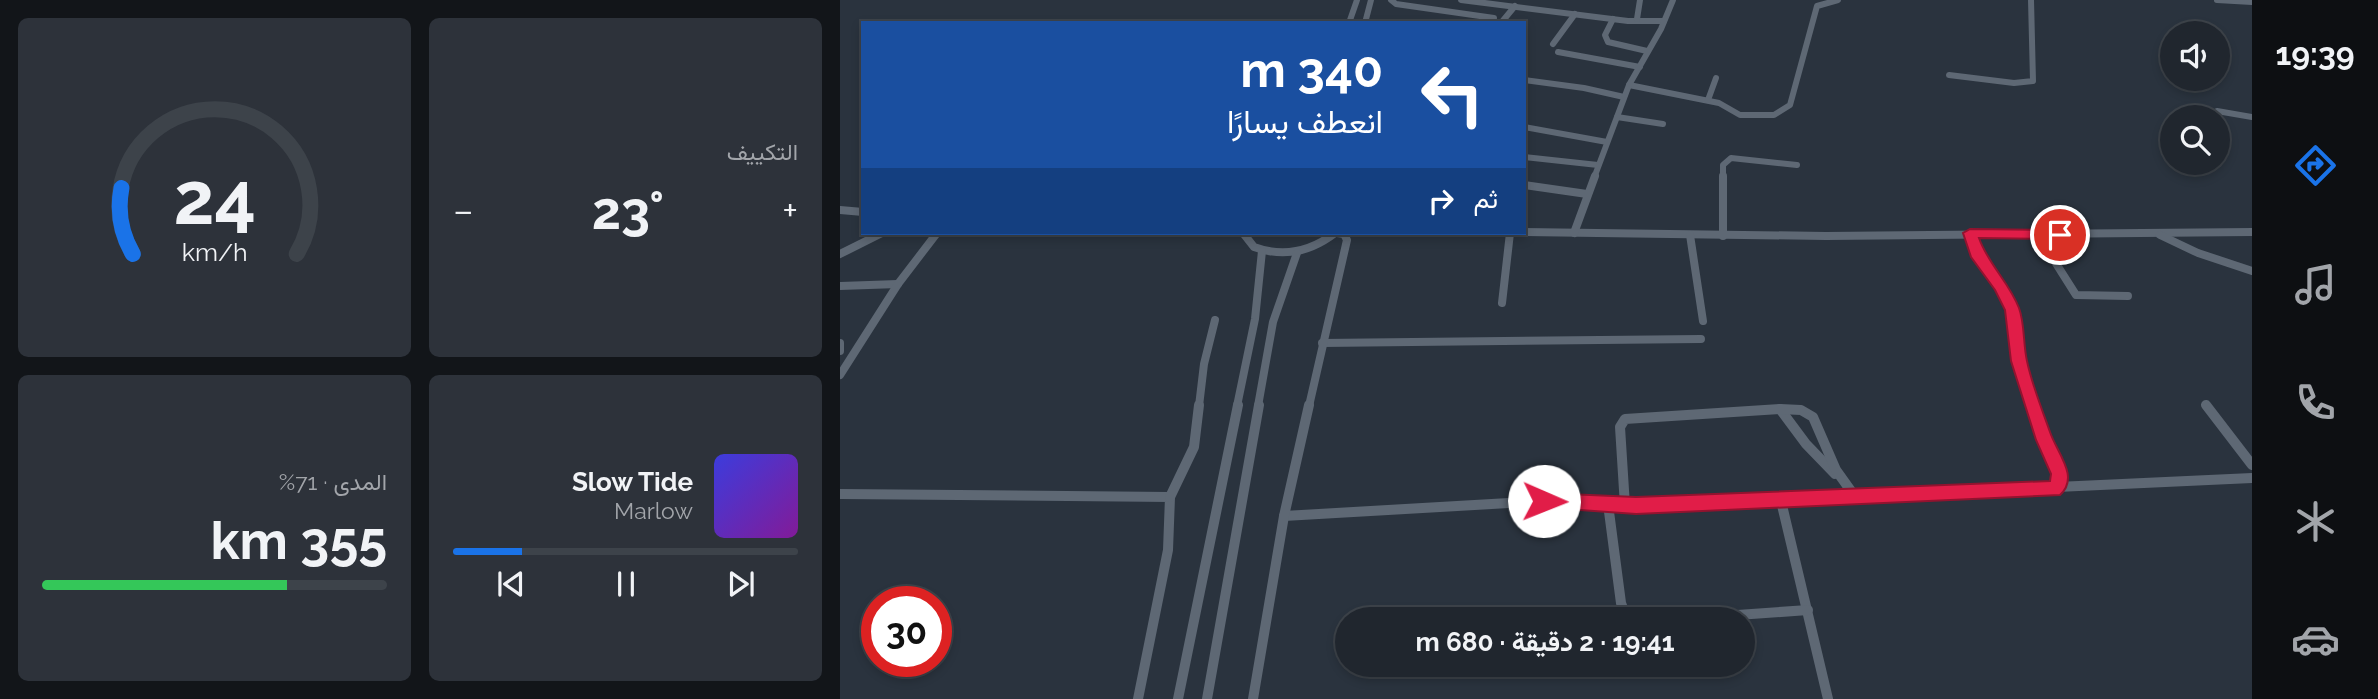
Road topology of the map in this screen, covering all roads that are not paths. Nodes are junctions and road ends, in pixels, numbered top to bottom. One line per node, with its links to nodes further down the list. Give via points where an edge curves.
1 (1357, 0): 18 (street)
2 (1371, 0): 19 (street)
3 (1391, 0): 15 (street)
4 (1461, 0): 10 (street)
5 (1640, 0): 17 (street)
6 (1672, 0): 21 (street)
7 (1838, 0): 11 (street)
8 (2031, 0): 26 (street, via 2033,80 2014,83)
9 (2217, 0): 12 (street)
10 (1487, 1): 13 (street)
11 (1815, 2): 31 (street, via 1789,108 1758,117 1740,115)
12 (2252, 2)
13 (1515, 6): 14 (street); 20 (street)
14 (1575, 14): 16 (street); 22 (street)
15 (1494, 18)
16 (1613, 19): 17 (street); 23 (street, via 1605,35 1608,42)
17 (1637, 19): 21 (street)
18 (1350, 21)
19 (1366, 21)
20 (1503, 21)
21 (1664, 22): 23 (street)
22 (1553, 44)
23 (1647, 51): 25 (street)
24 (1558, 52): 25 (street)
25 (1640, 67): 29 (street)
26 (1949, 75)
27 (1716, 78): 31 (street)
28 (1526, 80): 30 (street)
29 (1629, 85): 30 (street); 31 (street)
30 (1624, 97): 33 (street)
31 (1708, 100)
32 (2230, 113): 34 (street)
33 (1617, 117): 35 (street); 37 (street)
34 (2252, 117)
35 (1663, 124)
36 (1526, 127): 37 (street)
37 (1607, 142): 39 (street)
38 (1526, 156): 39 (street)
39 (1598, 165): 42 (street)
40 (1797, 165): 58 (street, via 1726,160)
41 (1526, 185): 42 (street)
42 (1587, 194): 47 (street)
43 (840, 210): 44 (street)
44 (861, 212)
45 (1526, 232): 47 (street)
46 (2252, 232): 49 (street)
47 (1574, 233): 56 (street)
48 (1970, 233): 57 (street); 58 (street); 79 (street, via 1978,257 2002,287 2012,310 2028,392 2060,474)
49 (2155, 233): 57 (street); 62 (street)
50 (878, 235): 61 (street)
51 (935, 235): 63 (street)
52 (1244, 235): 59 (street)
53 (1333, 235): 60 (street)
54 (1344, 235): 71 (street)
55 (1510, 235): 66 (street)
56 (1690, 235): 58 (street); 68 (street)
57 (2038, 235): 65 (street, via 2076,295)
58 (1723, 236)
59 (1262, 251): 60 (street); 91 (street, via 1255,320)
60 (1297, 253): 92 (street, via 1273,322)
61 (840, 254)
62 (2252, 271)
63 (898, 284): 64 (street); 73 (street)
64 (840, 286)
65 (2128, 296)
66 (1502, 303)
67 (1215, 320): 81 (street, via 1204,363 1194,447)
68 (1703, 321)
69 (1701, 339): 71 (street)
70 (840, 343): 72 (street)
71 (1322, 343): 86 (street)
72 (840, 351)
73 (840, 375)
74 (2206, 405): 76 (street)
75 (1780, 409): 77 (street, via 1805,444); 77 (street, via 1801,410 1814,417); 85 (street, via 1625,419 1620,427)
76 (2252, 465)
77 (1841, 478): 82 (street)
78 (2252, 478): 79 (street)
79 (2057, 487): 82 (street)
80 (840, 494): 81 (street)
81 (1170, 497): 90 (street, via 1168,550)
82 (1856, 498): 83 (street)
83 (1781, 501): 85 (street); 88 (street)
84 (1608, 505): 85 (street); 86 (street, via 1544,501); 87 (street)
85 (1625, 506)
86 (1284, 516): 93 (street)
87 (1622, 607)
88 (1808, 610): 89 (street); 94 (street)
89 (1755, 614)
90 (1138, 699)
91 (1178, 699)
92 (1207, 699)
93 (1253, 699)
94 (1828, 699)

